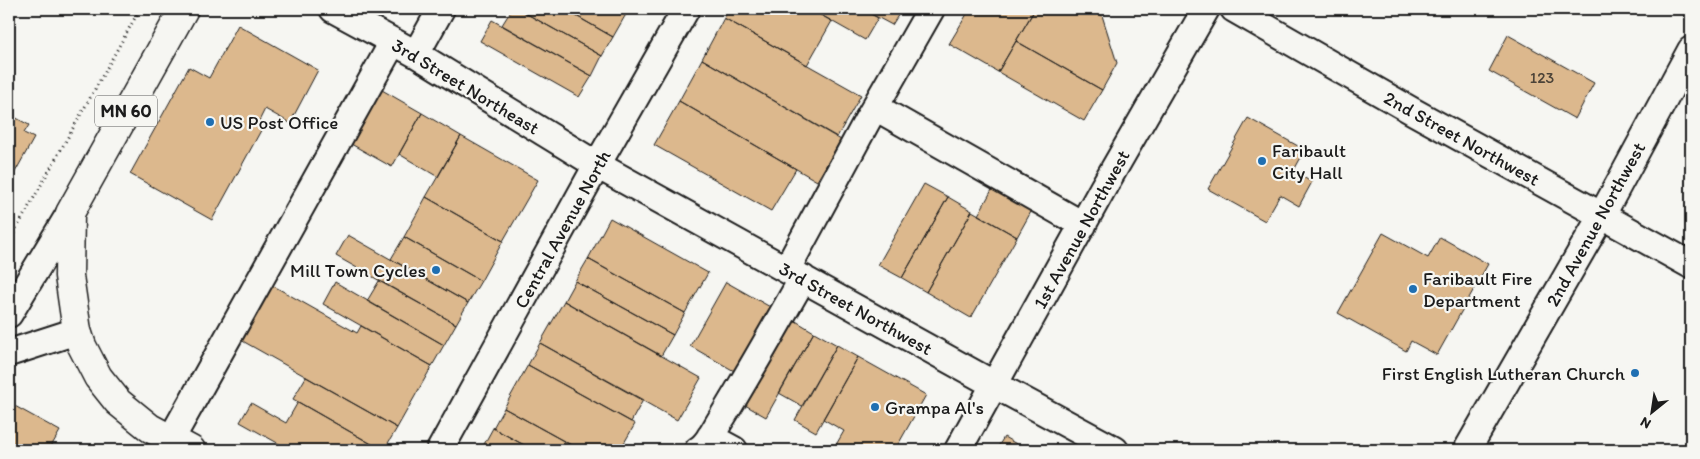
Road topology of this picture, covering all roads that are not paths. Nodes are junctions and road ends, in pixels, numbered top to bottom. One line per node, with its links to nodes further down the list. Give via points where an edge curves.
1 (184, 9): 13 (main road, MN 60)
2 (333, 9): 8 (street, 3rd Street Northeast)
3 (441, 9): 10 (street)
4 (686, 9): 12 (street, Central Avenue North)
5 (931, 9): 11 (street)
6 (1206, 9): 15 (street, 1st Avenue Northwest)
7 (1234, 9): 14 (street, 2nd Street Northwest)
8 (393, 42): 10 (street, 3rd Street Northeast); 23 (street)
9 (1691, 50): 14 (street, 2nd Avenue Northwest)
10 (416, 54): 12 (street, 3rd Street Northeast)
11 (875, 107): 15 (street); 17 (street)
12 (597, 164): 17 (street, 3rd Street Northwest); 24 (street, Central Avenue North)
13 (70, 213): 18 (street); 19 (main road, MN 60, via 69,276)
14 (1602, 215): 16 (street, 2nd Street Northwest); 28 (street, 2nd Avenue Northwest)
15 (1083, 225): 21 (street, 1st Avenue Northwest)
16 (1691, 265)
17 (795, 273): 21 (street, 3rd Street Northwest); 22 (street, via 746,378)
18 (9, 314)
19 (77, 331): 20 (street); 23 (main road, MN 60, via 98,376 118,402)
20 (9, 353)
21 (995, 385): 26 (street, 1st Avenue Northwest); 27 (street, 3rd Street Northwest)
22 (704, 444): 25 (street)
23 (176, 447)
24 (440, 450)
25 (734, 450)
26 (958, 450)
27 (1115, 450)
28 (1467, 450)

